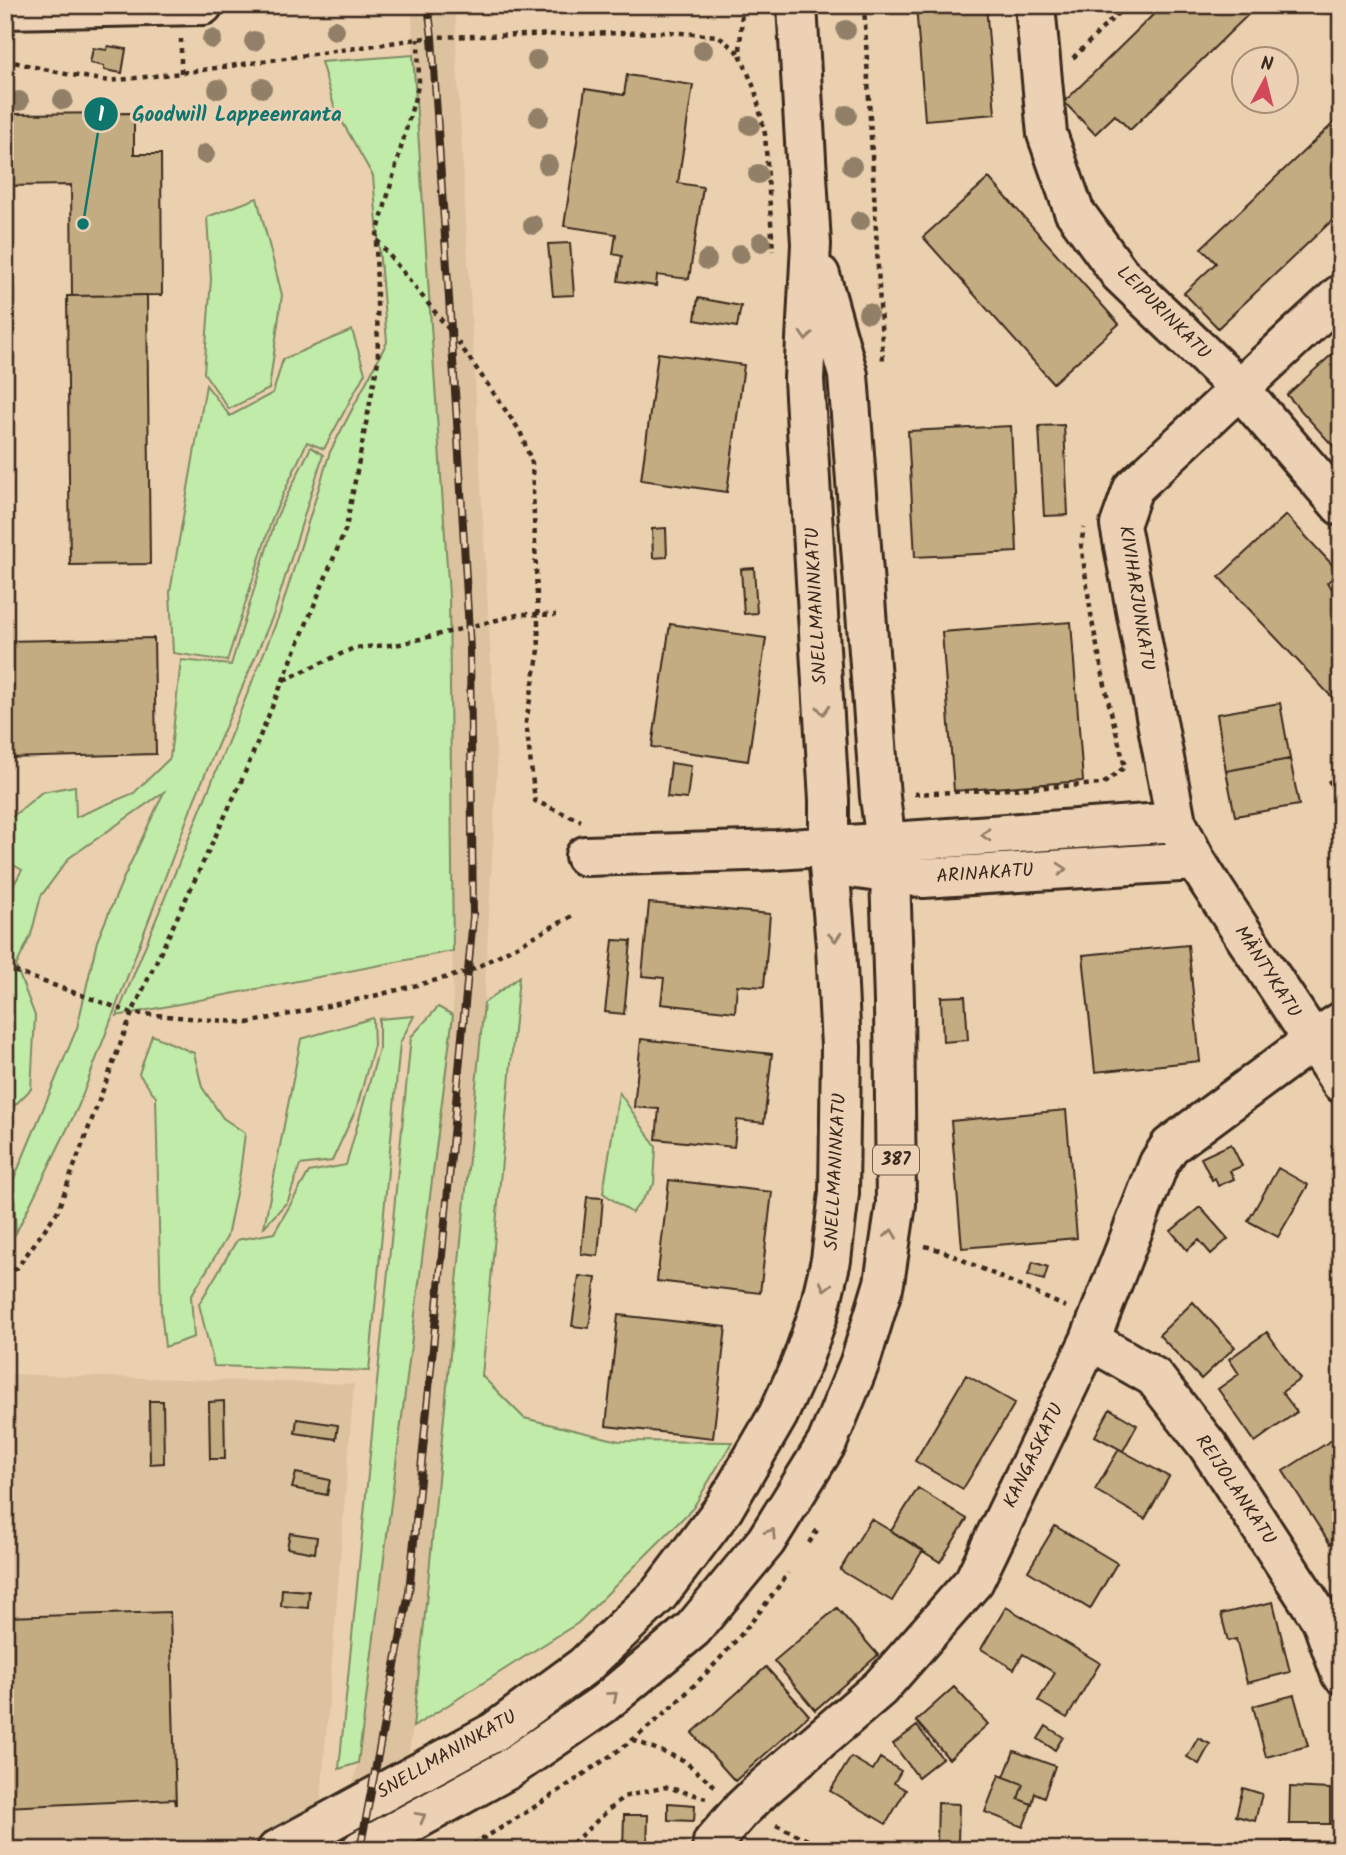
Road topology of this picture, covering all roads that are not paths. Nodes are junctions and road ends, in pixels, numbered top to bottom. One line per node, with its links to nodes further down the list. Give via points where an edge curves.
1 (203, 5): 4 (street)
2 (797, 5): 5 (street, SNELLMANINKATU)
3 (1035, 5): 7 (street, LEIPURINKATU, via 1047,134 1074,211 1120,274)
4 (5, 9)
5 (811, 244): 11 (street, SNELLMANINKATU, one-way to 11, via 804,379); 12 (street, SNELLMANINKATU / 387, via 848,375)
6 (1341, 294): 7 (street, KIVIHARJUNKATU)
7 (1240, 389): 8 (street, LEIPURINKATU); 9 (street, KIVIHARJUNKATU, via 1133,488 1121,525)
8 (1341, 506)
9 (1176, 822): 12 (street, ARINAKATU, one-way to 12); 13 (street, KIVIHARJUNKATU)
10 (585, 840): 11 (street, ARINAKATU)
11 (829, 856): 12 (street, ARINAKATU); 18 (street, SNELLMANINKATU, one-way to 18, via 841,1047 839,1193 818,1315 778,1415 724,1508 659,1594 584,1666 494,1732)
12 (888, 858): 13 (street, ARINAKATU, one-way to 13, via 923,878); 19 (street, SNELLMANINKATU / 387, one-way to 12, via 507,1770 603,1704 693,1629 766,1541 827,1443 860,1362 884,1283 895,1204)
13 (1195, 861): 14 (street, MÄNTYKATU)
14 (1326, 1031): 15 (street, MÄNTYKATU); 16 (street, KANGASKATU, via 1170,1146)
15 (1341, 1083)
16 (1081, 1325): 17 (street, REIJOLANKATU, via 1154,1377 1208,1447 1322,1621); 20 (street, KANGASKATU, via 974,1581 880,1688 742,1809 713,1842)
17 (1341, 1674)
18 (276, 1850)
19 (362, 1850)
20 (712, 1850)

